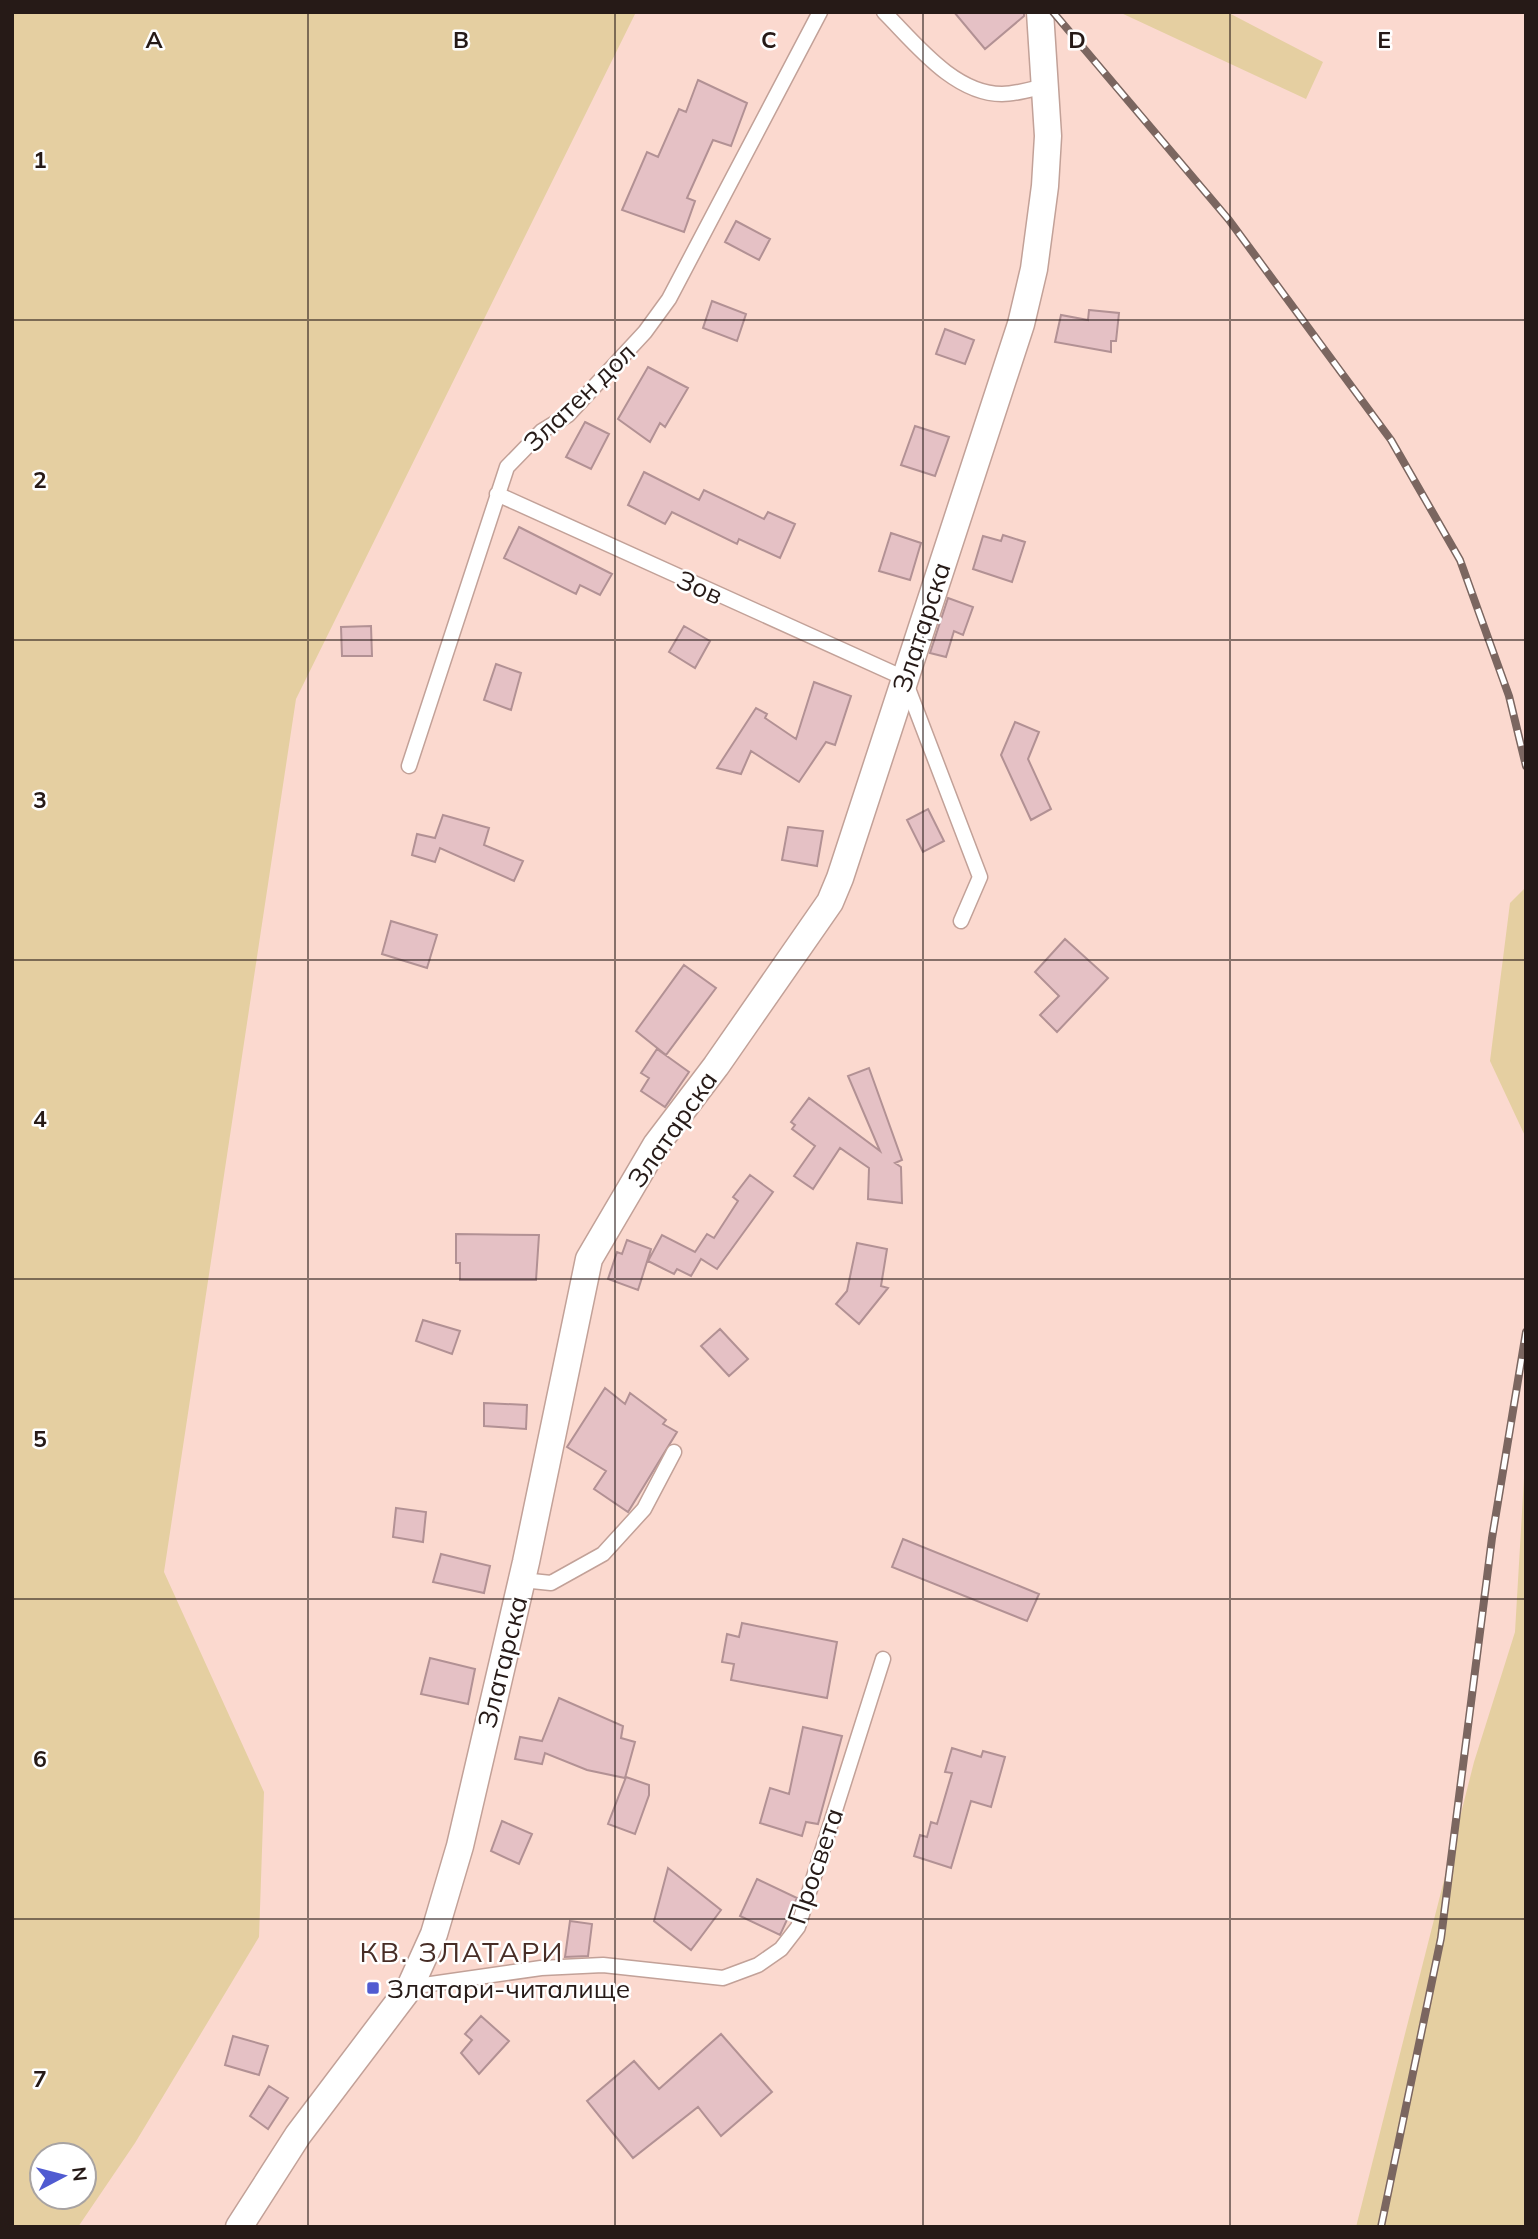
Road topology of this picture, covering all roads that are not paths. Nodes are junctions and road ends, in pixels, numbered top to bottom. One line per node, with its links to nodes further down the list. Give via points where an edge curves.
1 (820, 12): 5 (lane, Златен дол, via 669,299 645,332 568,415 542,431 508,467)
2 (884, 12): 4 (lane, via 945,71 967,84 1001,94)
3 (1040, 12): 4 (street, Златарска)
4 (1045, 86): 6 (street, Златарска, via 1045,186 1021,324)
5 (497, 494): 6 (lane, Зов); 7 (lane, Златен дол)
6 (904, 678): 8 (lane, via 980,877); 10 (street, Златарска, via 830,902 656,1145 589,1259)
7 (409, 766)
8 (961, 921)
9 (674, 1452): 10 (lane, via 644,1509 603,1554 551,1583)
10 (522, 1580): 12 (street, Златарска, via 452,1877 434,1934)
11 (883, 1658): 12 (lane, Просвета, via 798,1927 770,1957 723,1978 603,1965 541,1968)
12 (410, 1987): 13 (street, Златарска, via 298,2136)
13 (239, 2227)

